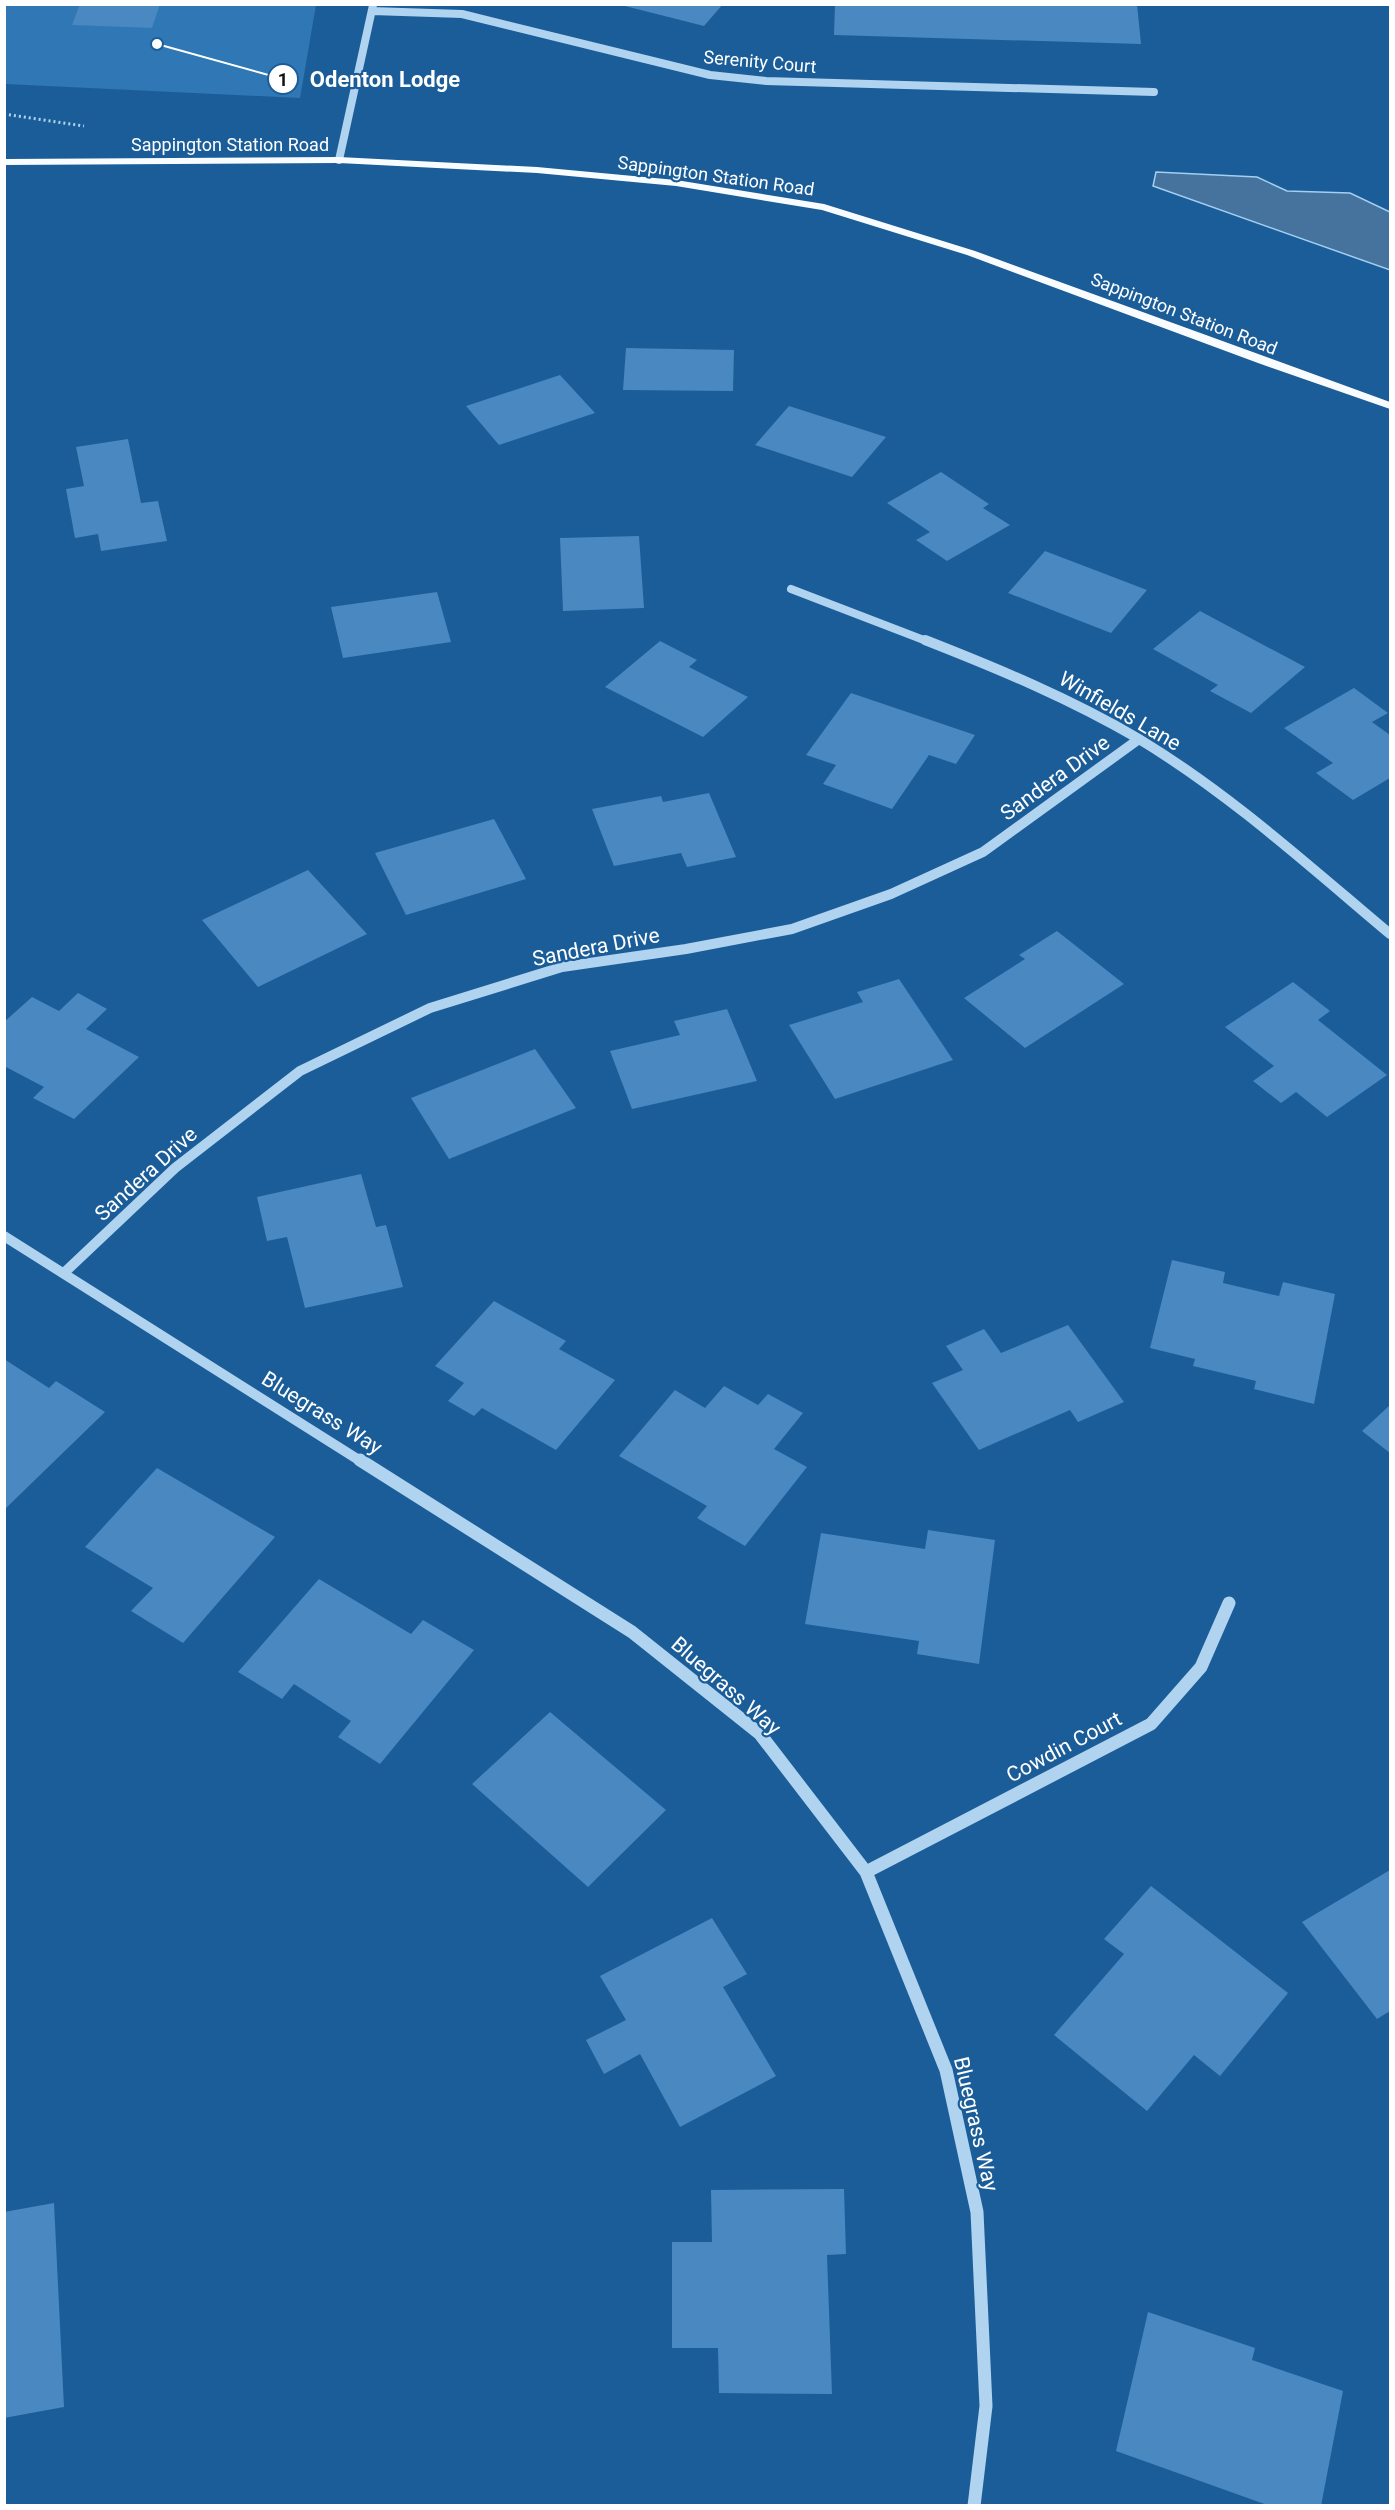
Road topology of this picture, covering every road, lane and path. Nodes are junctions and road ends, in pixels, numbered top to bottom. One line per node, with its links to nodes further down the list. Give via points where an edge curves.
1 (372, 8): 2 (street, Serenity Court, via 462,14 710,75 766,81); 3 (street)
2 (1154, 92)
3 (339, 160): 4 (main road, Sappington Station Road); 5 (main road, Sappington Station Road, via 537,170 653,181 824,207 971,253)
4 (4, 162)
5 (1390, 406)
6 (790, 590): 7 (street, Winfields Lane, via 1051,691)
7 (1139, 739): 8 (street, Winfields Lane, via 1218,791); 10 (street, Sandera Drive, via 983,852 891,894 792,929 562,967 430,1008 300,1071 175,1168)
8 (1390, 934)
9 (4, 1236): 10 (street, Bluegrass Way)
10 (63, 1273): 12 (street, Bluegrass Way, via 632,1632 760,1734)
11 (1229, 1603): 12 (street, Cowdin Court, via 1201,1667 1152,1724)
12 (866, 1872): 13 (street, Bluegrass Way, via 946,2070 977,2212 986,2406)
13 (974, 2505)

